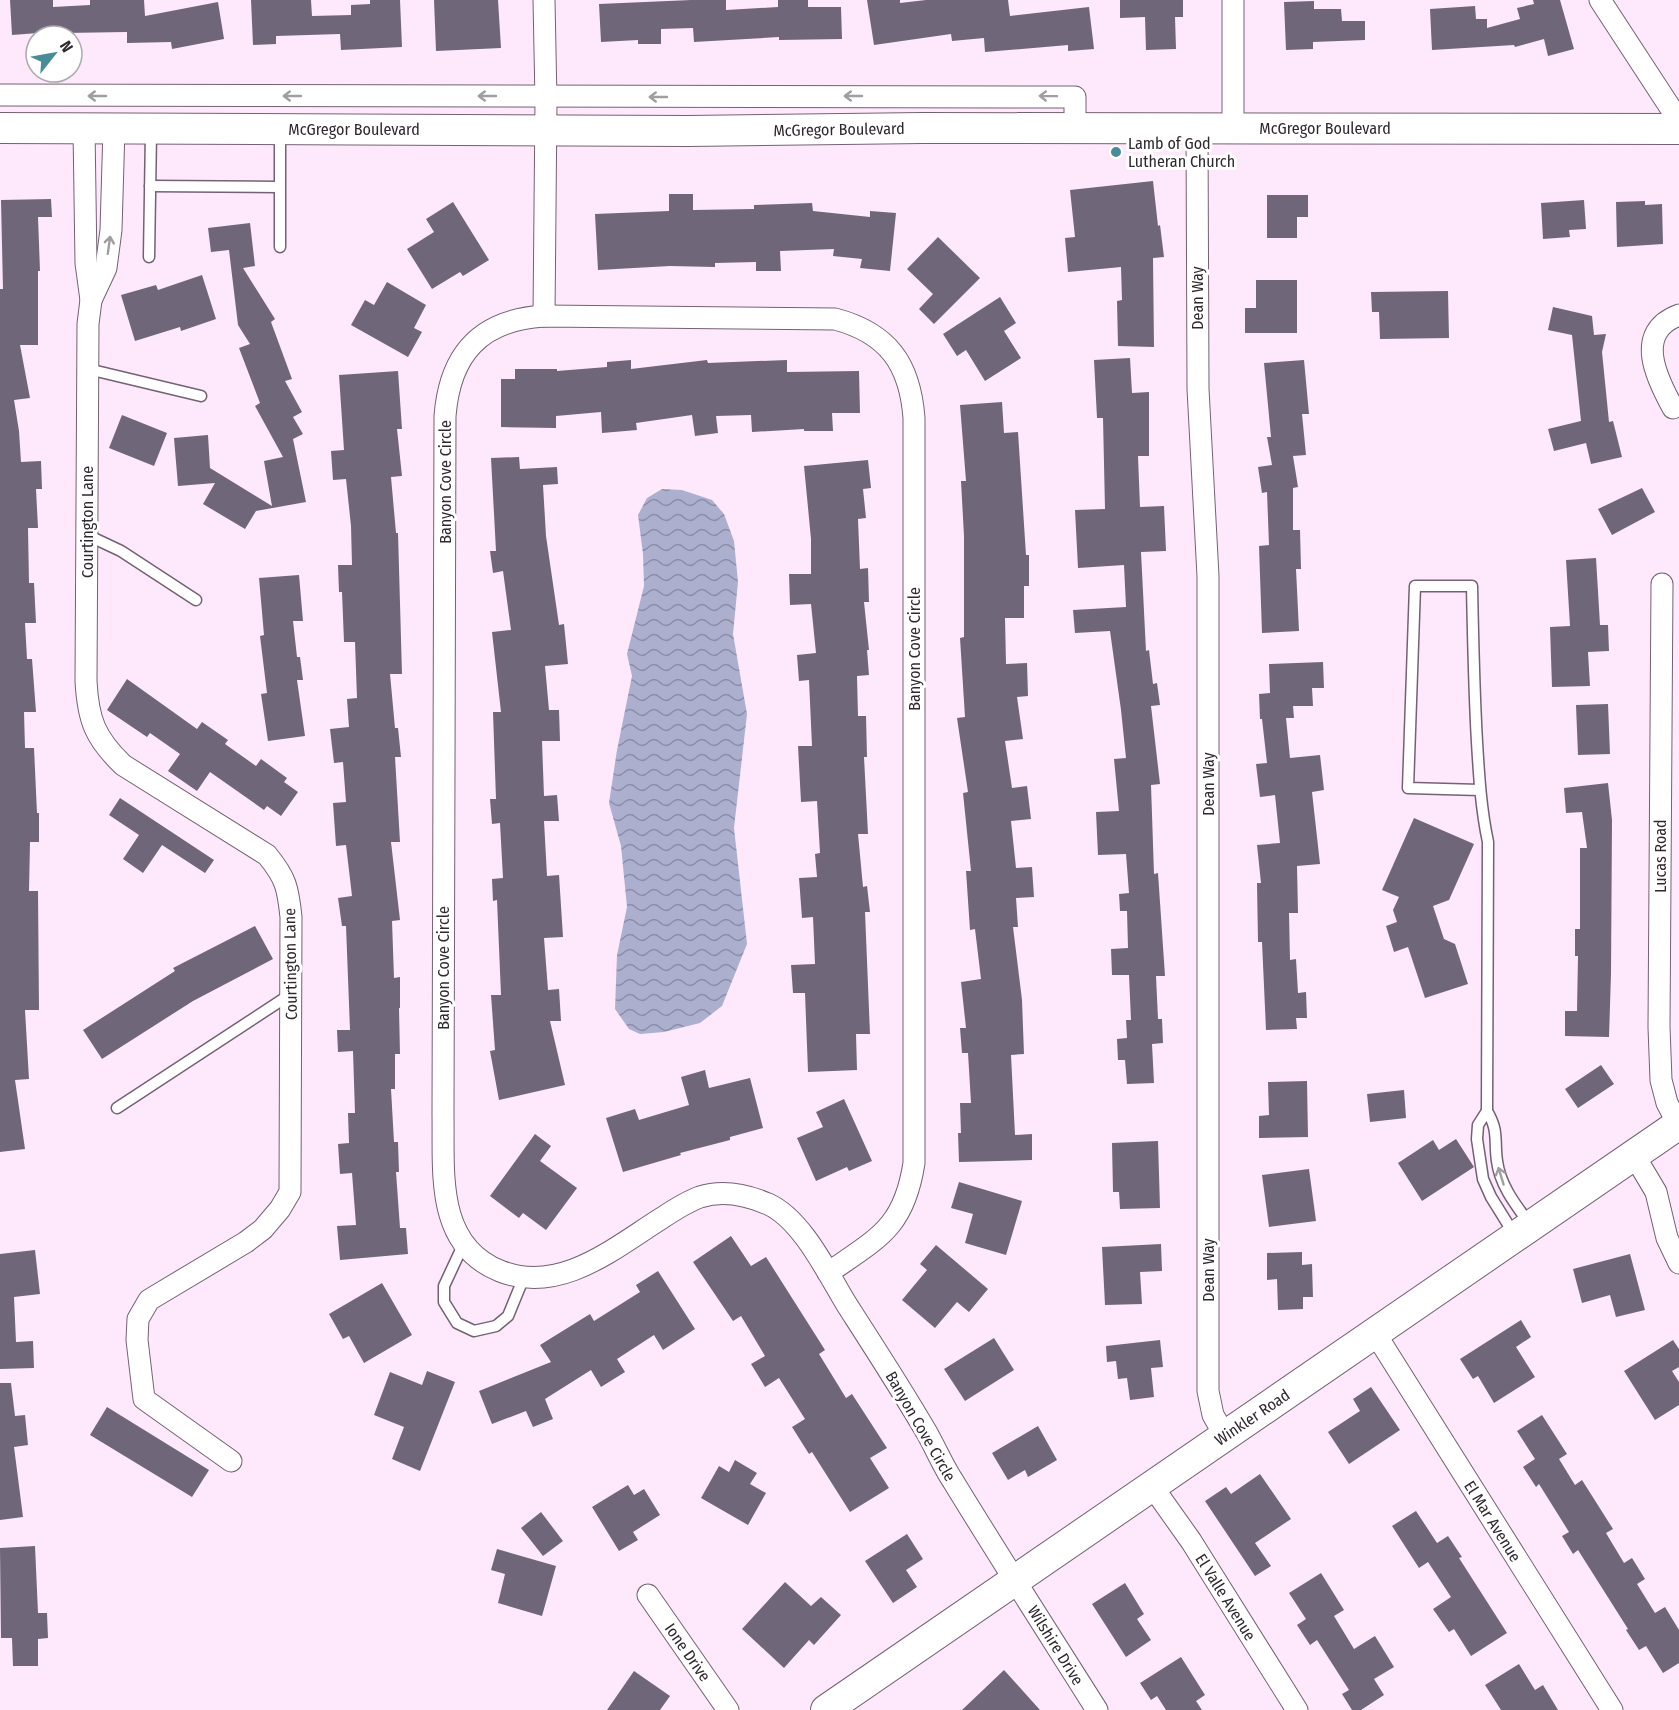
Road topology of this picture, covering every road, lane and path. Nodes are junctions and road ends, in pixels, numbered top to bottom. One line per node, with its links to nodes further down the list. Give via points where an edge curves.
1 (544, 0): 5 (street)
2 (1233, 0): 11 (street)
3 (1600, 0): 6 (street)
4 (0, 95): 5 (street, one-way to 4)
5 (546, 96): 10 (street, one-way to 5, via 1075,97); 14 (street)
6 (1679, 121)
7 (0, 128): 8 (main road, McGregor Boulevard)
8 (84, 128): 9 (main road, McGregor Boulevard); 21 (street, Courtington Lane, via 86,263)
9 (114, 128): 12 (main road, McGregor Boulevard); 21 (street, Courtington Lane, one-way to 9, via 106,267 111,230)
10 (1075, 128): 14 (main road, McGregor Boulevard); 15 (main road, McGregor Boulevard)
11 (1233, 128): 15 (main road, McGregor Boulevard); 16 (main road, McGregor Boulevard)
12 (151, 129): 13 (main road, McGregor Boulevard); 17 (lane)
13 (280, 129): 14 (main road, McGregor Boulevard); 18 (lane)
14 (546, 129): 23 (street)
15 (1197, 129): 44 (street, Dean Way, via 1198,389 1208,576 1208,1391 1213,1414)
16 (1679, 129)
17 (150, 186): 18 (lane); 20 (lane)
18 (279, 188): 19 (lane)
19 (280, 247)
20 (149, 257)
21 (91, 300): 24 (street, Courtington Lane)
22 (1679, 315): 26 (street, via 1659,329 1652,349 1654,371)
23 (544, 316): 39 (street, Banyon Cove Circle, via 501,324 481,337 464,352 446,394 443,1115 448,1213); 41 (street, Banyon Cove Circle, via 835,319 856,324 876,336 906,373 914,418 914,1163 903,1207 891,1226)
24 (88, 369): 25 (lane); 27 (street, Courtington Lane)
25 (201, 396)
26 (1673, 408)
27 (87, 535): 29 (lane, via 121,551); 33 (street, Courtington Lane, via 86,681 94,730 123,765 248,841 282,873 291,917)
28 (1662, 584): 31 (street, Lucas Road)
29 (196, 600)
30 (1679, 770): 31 (street)
31 (1661, 781): 36 (street, Lucas Road, via 1661,1080)
32 (1480, 790): 32 (lane, via 1472,586 1415,586 1408,788); 35 (lane, via 1488,842)
33 (291, 993): 34 (lane); 45 (street, Courtington Lane, via 291,1192 264,1229 149,1300 138,1319 144,1399)
34 (117, 1108)
35 (1487, 1111): 38 (lane, one-way to 35, via 1497,1162 1495,1125); 38 (lane, via 1478,1125 1477,1139 1483,1179 1491,1197)
36 (1678, 1124): 37 (main road, Winkler Road)
37 (1634, 1155): 38 (main road, Winkler Road); 40 (street, via 1656,1192 1667,1238)
38 (1523, 1231): 43 (main road, Winkler Road)
39 (464, 1242): 42 (street, Banyon Cove Circle, via 488,1266); 42 (lane, via 444,1286 444,1302 457,1323 474,1331 496,1326 507,1316)
40 (1679, 1263)
41 (828, 1273): 42 (street, Banyon Cove Circle, via 788,1218 770,1205 725,1193 681,1206 579,1268 558,1276); 47 (street, Banyon Cove Circle)
42 (524, 1277)
43 (1375, 1333): 44 (main road, Winkler Road); 53 (street, El Mar Avenue)
44 (1225, 1436): 46 (main road, Winkler Road)
45 (231, 1461)
46 (1152, 1486): 47 (main road, Winkler Road); 52 (street, El Valle Avenue)
47 (1015, 1580): 50 (main road, Winkler Road); 51 (street, Wilshire Drive)
48 (648, 1595): 49 (street, Ione Drive)
49 (728, 1710)
50 (826, 1710)
51 (1097, 1710)
52 (1297, 1710)
53 (1612, 1710)

